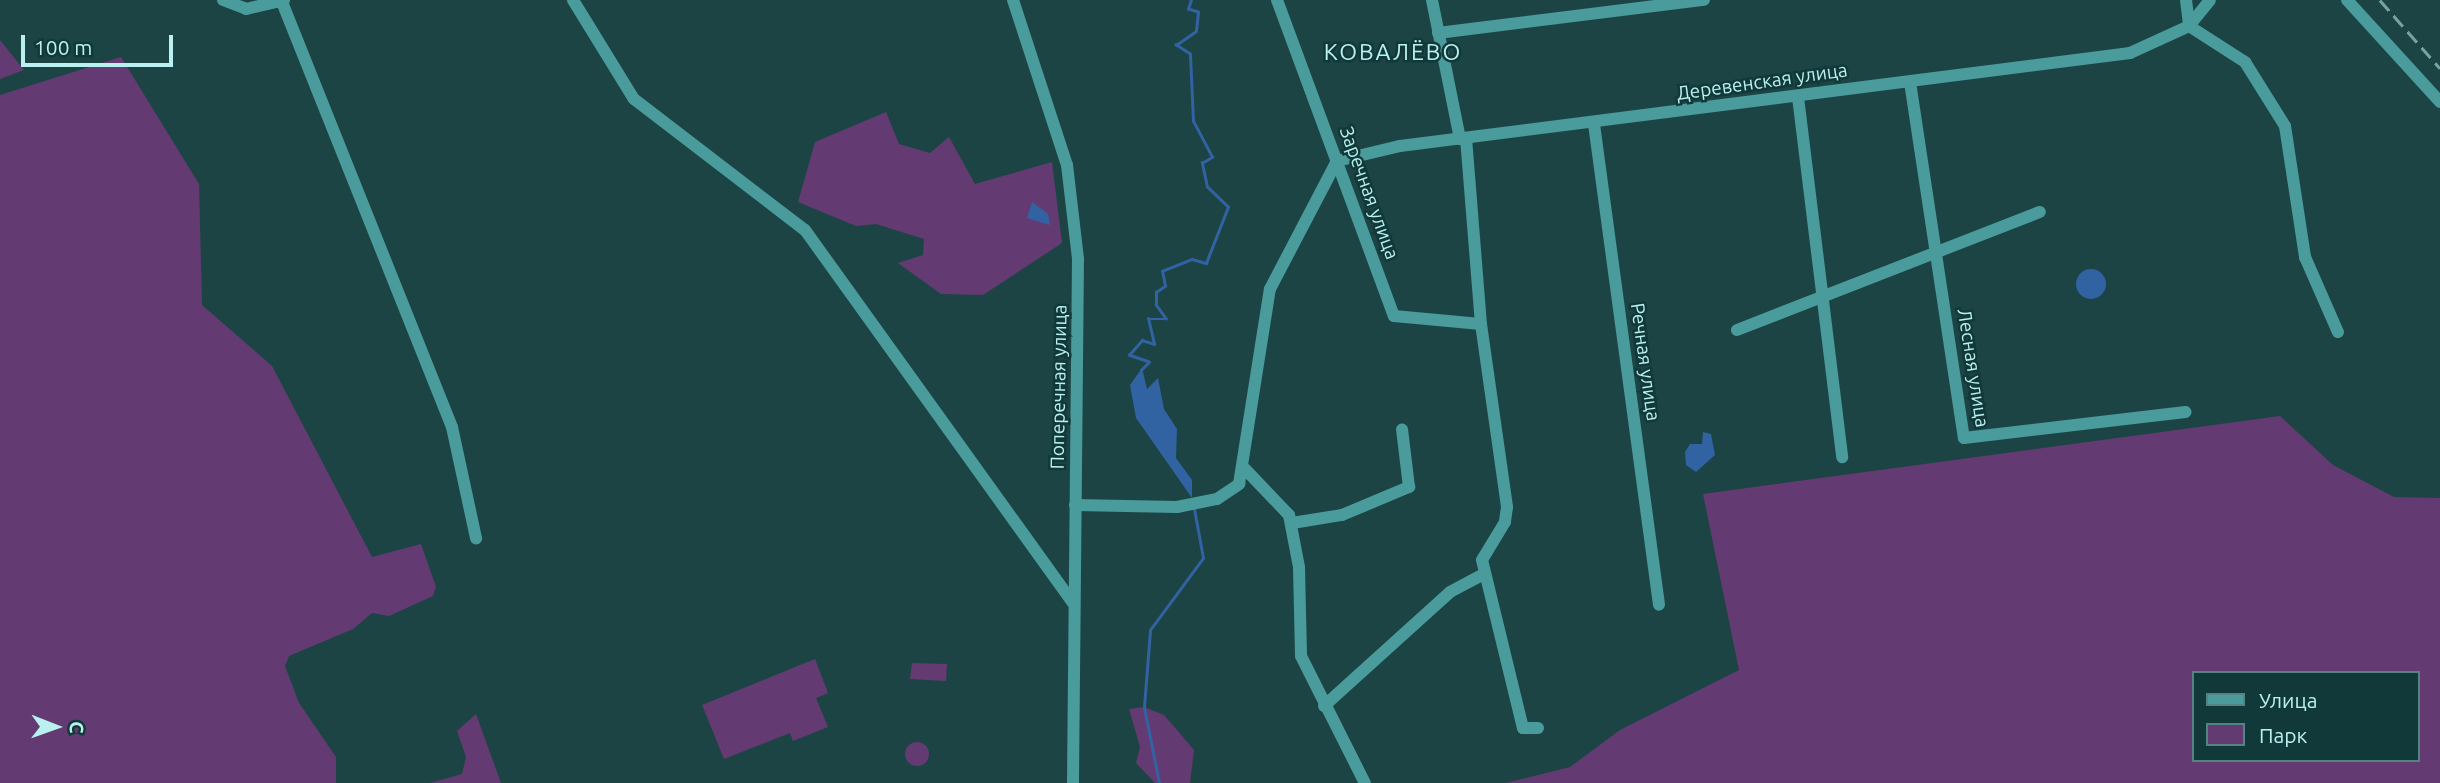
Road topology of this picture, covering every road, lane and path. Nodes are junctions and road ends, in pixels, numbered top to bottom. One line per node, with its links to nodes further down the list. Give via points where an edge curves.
1 (223, 0): 10 (street, via 246,9)
2 (573, 0): 32 (street, via 634,99 777,204 812,237)
3 (1013, 0): 29 (street, Поперечная улица, via 1072,194 1080,327)
4 (1277, 0): 18 (street, Заречная улица)
5 (1432, 0): 12 (street)
6 (1704, 0): 12 (street)
7 (2186, 0): 11 (street)
8 (2210, 0): 11 (street)
9 (2347, 0): 15 (street)
10 (283, 1): 31 (street, via 452,427)
11 (2189, 26): 13 (street, Деревенская улица, via 2130,53); 24 (street, via 2245,62 2285,126 2305,257)
12 (1438, 33): 17 (street)
13 (1910, 82): 14 (street, Деревенская улица); 20 (street, Лесная улица)
14 (1798, 97): 16 (street, Деревенская улица); 21 (street)
15 (2440, 102)
16 (1594, 124): 17 (street, Деревенская улица); 36 (street, Речная улица)
17 (1463, 139): 18 (street, Деревенская улица); 22 (street)
18 (1337, 161): 22 (street, Заречная улица, via 1394,316); 28 (street, via 1270,289)
19 (2040, 212): 20 (street)
20 (1937, 254): 21 (street); 25 (street, Лесная улица, via 1964,438)
21 (1822, 297): 23 (street); 27 (street)
22 (1481, 324): 34 (street, via 1507,507 1500,532 1485,547)
23 (1737, 330)
24 (2338, 332)
25 (2185, 412)
26 (1402, 429): 30 (street, via 1409,486 1342,515)
27 (1842, 457)
28 (1245, 469): 29 (street, via 1229,493 1190,506); 30 (street, via 1278,498)
29 (1075, 505): 33 (street, Поперечная улица)
30 (1292, 523): 37 (street, via 1300,567 1296,636)
31 (476, 538)
32 (1048, 568): 33 (street); 35 (street)
33 (1074, 569): 35 (street, Поперечная улица)
34 (1484, 574): 37 (street, via 1450,592); 38 (street, via 1523,728)
35 (1073, 603): 39 (street, Поперечная улица)
36 (1659, 606)
37 (1324, 706): 40 (street)
38 (1538, 728)
39 (1073, 783)
40 (1365, 783)

